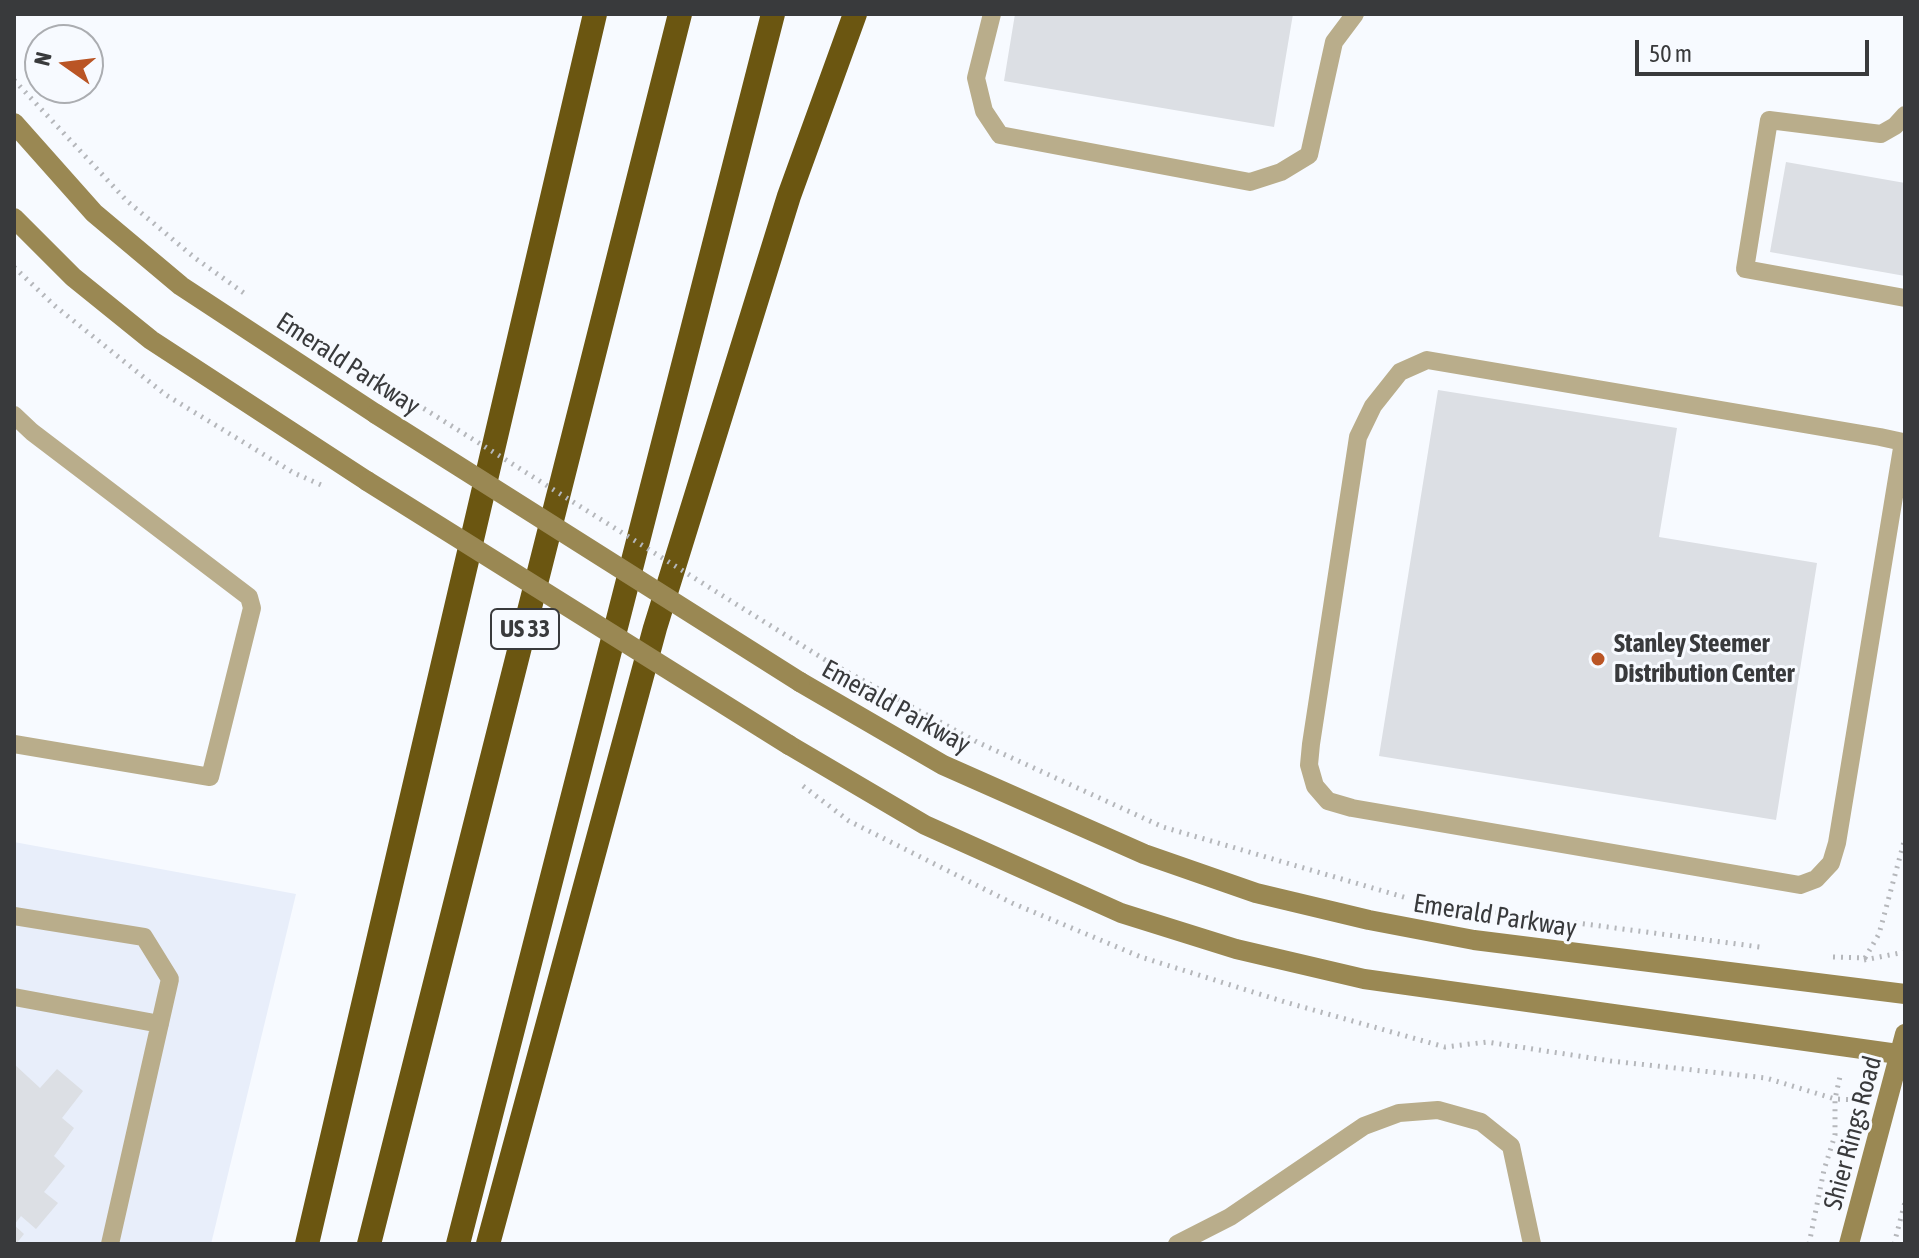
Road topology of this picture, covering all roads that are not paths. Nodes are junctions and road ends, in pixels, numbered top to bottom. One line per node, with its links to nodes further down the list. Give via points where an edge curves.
1 (595, 14): 20 (highway)
2 (680, 14): 21 (highway, US 33)
3 (773, 14): 22 (highway)
4 (855, 14): 23 (highway, via 784,210 655,628)
5 (992, 14): 6 (lane, via 976,78 984,111 1000,135 1250,182 1309,155 1334,42)
6 (1355, 14)
7 (1905, 115): 10 (lane, via 1881,134 1769,120 1745,269)
8 (14, 123): 15 (main road, Emerald Parkway, bridge, via 94,213 181,286 800,682 943,765 1144,854 1256,893 1461,938)
9 (14, 218): 18 (main road, bridge, via 73,277 151,340 367,481 789,745 939,831 1121,913 1236,949 1364,979)
10 (1905, 298)
11 (14, 415): 13 (lane, via 249,597 252,608 210,777)
12 (1904, 442): 12 (lane, via 1837,843 1831,863 1816,879 1800,885 1352,808 1328,801 1315,786 1311,744 1358,437 1373,406 1400,372 1427,360)
13 (14, 744)
14 (14, 916): 17 (lane, via 144,937 170,979)
15 (1905, 994)
16 (14, 997): 17 (lane)
17 (160, 1024): 19 (lane)
18 (1904, 1048): 26 (main road, Shier Rings Road)
19 (110, 1244)
20 (307, 1244)
21 (369, 1244)
22 (458, 1244)
23 (488, 1244)
24 (1177, 1244): 25 (lane, via 1230,1217 1364,1126 1399,1113 1438,1110 1481,1122 1511,1146)
25 (1532, 1244)
26 (1849, 1244)

